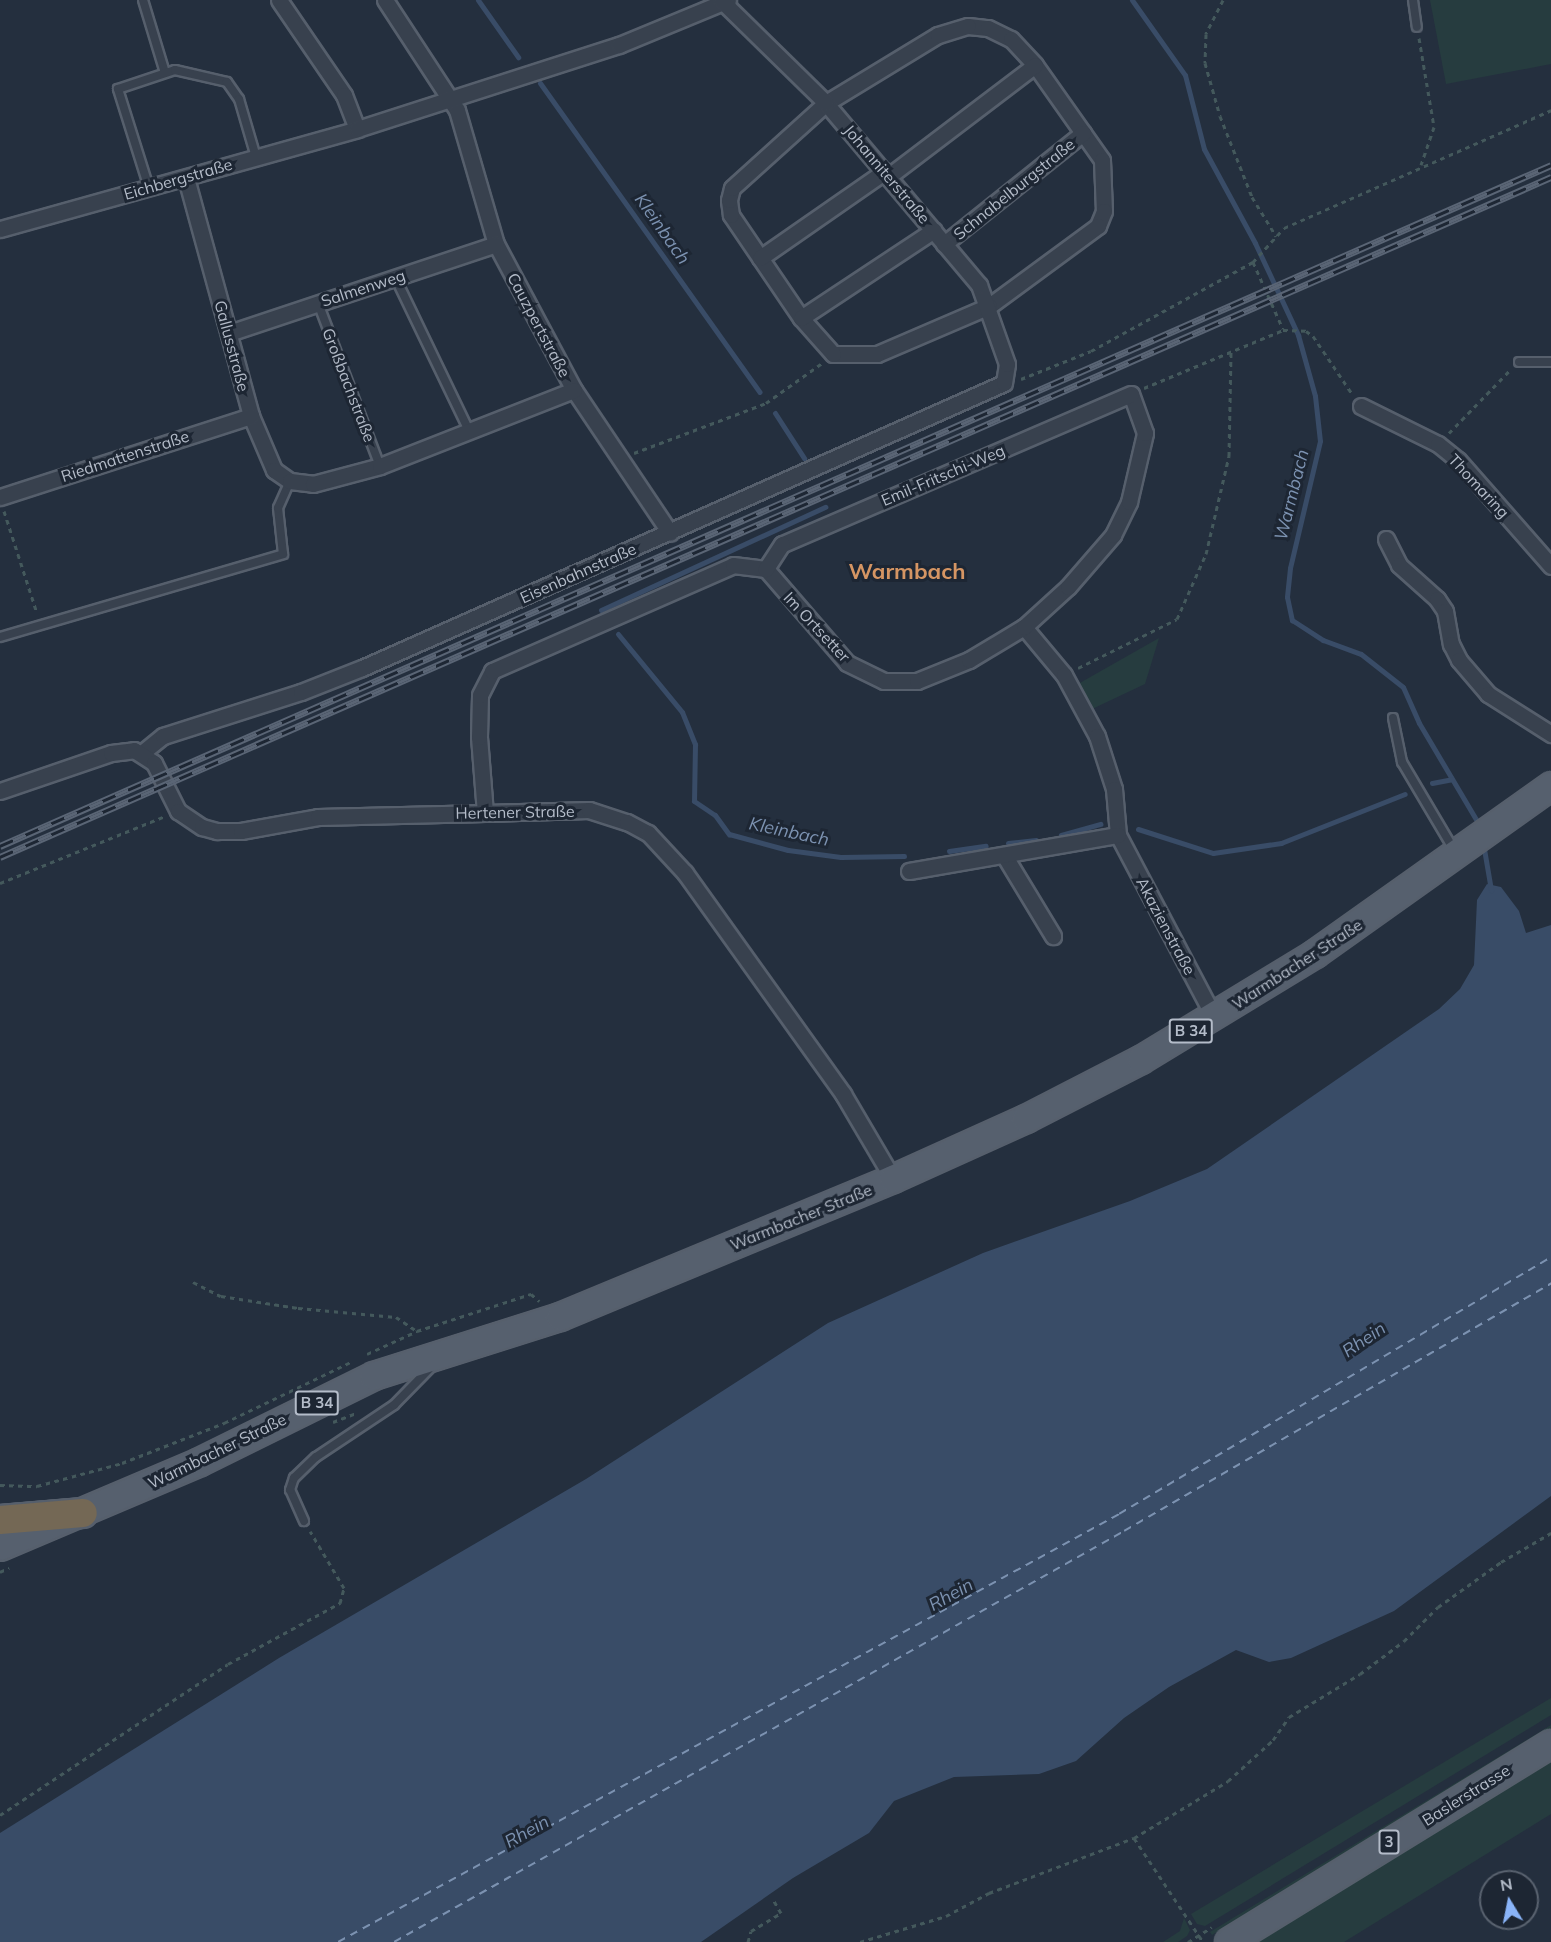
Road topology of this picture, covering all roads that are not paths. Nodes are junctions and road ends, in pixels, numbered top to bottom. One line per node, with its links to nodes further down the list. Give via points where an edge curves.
1 (143, 0): 8 (lane)
2 (279, 0): 11 (street, via 344,95)
3 (385, 0): 9 (street)
4 (1413, 0): 6 (lane)
5 (724, 1): 9 (street, Eichbergstraße, via 619,45); 10 (street, Johanniterstraße)
6 (1417, 27)
7 (1035, 65): 10 (street, Schnabelburgstraße, via 1011,39 988,28 968,26 938,35); 12 (street, Schnabelburgstraße); 14 (street)
8 (165, 73): 13 (lane, via 175,70 227,82 238,99); 16 (lane, via 118,89)
9 (450, 97): 11 (street, Eichbergstraße); 19 (street, Cauzpertstraße)
10 (826, 103): 14 (street, Johanniterstraße); 21 (street, Schnabelburgstraße, via 732,188 731,215)
11 (357, 129): 13 (street, Eichbergstraße)
12 (1083, 133): 20 (street, Schnabelburgstraße); 24 (street, Schnabelburgstraße, via 1097,150 1105,173 1104,211 1098,226)
13 (256, 157): 15 (street, Eichbergstraße)
14 (887, 173): 18 (street, Johanniterstraße); 21 (street)
15 (186, 178): 16 (street, Eichbergstraße); 26 (street, Gallusstraße)
16 (149, 188): 17 (street, Eichbergstraße)
17 (0, 229)
18 (934, 230): 20 (street, Johanniterstraße); 25 (street)
19 (496, 244): 22 (street, Salmenweg); 30 (street, Cauzpertstraße)
20 (945, 244): 24 (street, Johanniterstraße, via 979,285)
21 (760, 258): 25 (street, Schnabelburgstraße)
22 (395, 278): 23 (street, Salmenweg); 34 (lane)
23 (318, 303): 26 (street, Salmenweg); 35 (lane, Großbachstraße)
24 (989, 306): 25 (street, Schnabelburgstraße, via 878,354 833,354); 29 (street, Johanniterstraße, via 1007,364)
25 (801, 318)
26 (229, 333): 33 (street, Gallusstraße)
27 (1518, 362): 28 (lane)
28 (1551, 362)
29 (1007, 377): 38 (street, Eisenbahnstraße, via 993,391)
30 (574, 390): 34 (street); 38 (street, Cauzpertstraße)
31 (1131, 394): 41 (street, Emil-Fritschi-Weg, via 782,544); 42 (street, Im Ortsetter, via 1145,434 1129,502 1113,535 1068,587)
32 (1361, 406): 40 (street, Thomaring, via 1438,444 1458,460)
33 (251, 416): 36 (street, Gallusstraße, via 274,471); 37 (street, Riedmattenstraße)
34 (469, 431): 35 (street)
35 (380, 466): 36 (street, via 313,484)
36 (290, 481): 43 (lane, via 278,508 283,554)
37 (2, 502)
38 (670, 533): 46 (street, Eisenbahnstraße, via 331,680 163,736)
39 (1386, 539): 45 (street, via 1399,565 1445,611 1450,644 1459,660 1488,694)
40 (1551, 566)
41 (766, 569): 42 (street, Im Ortsetter, via 848,663 884,681 917,681 969,660); 49 (street, via 733,565 492,671 480,695)
42 (1024, 627): 50 (street, Akazienstraße, via 1064,675 1097,736 1114,789)
43 (0, 637)
44 (1393, 718): 51 (lane, via 1402,762)
45 (1551, 734)
46 (142, 752): 48 (street, via 111,753); 49 (street, Hertener Straße, via 154,763 178,811 202,827 230,832 318,817)
47 (1551, 786): 51 (main road, Warmbacher Straße / B 34)
48 (0, 791)
49 (485, 813): 56 (street, Hertener Straße, via 589,810 648,833 684,873 843,1094)
50 (1118, 835): 52 (street); 55 (street, Akazienstraße)
51 (1471, 843): 55 (main road, Warmbacher Straße / B 34, via 1315,954)
52 (1004, 855): 53 (street); 54 (street)
53 (909, 871)
54 (1053, 936)
55 (1214, 1017): 56 (main road, Warmbacher Straße / B 34, via 1065,1100)
56 (893, 1179): 57 (main road, Warmbacher Straße / B 34, via 560,1317)
57 (442, 1356): 58 (main road, Warmbacher Straße / B 34, via 374,1376 200,1462); 60 (lane, via 394,1405 316,1457 294,1478 290,1490)
58 (83, 1513): 59 (highway); 61 (main road, Warmbacher Straße / B 34)
59 (0, 1520)
60 (304, 1521)
61 (0, 1547)
62 (1551, 1744): 63 (main road, Baslerstrasse / 3)
63 (1229, 1942)

